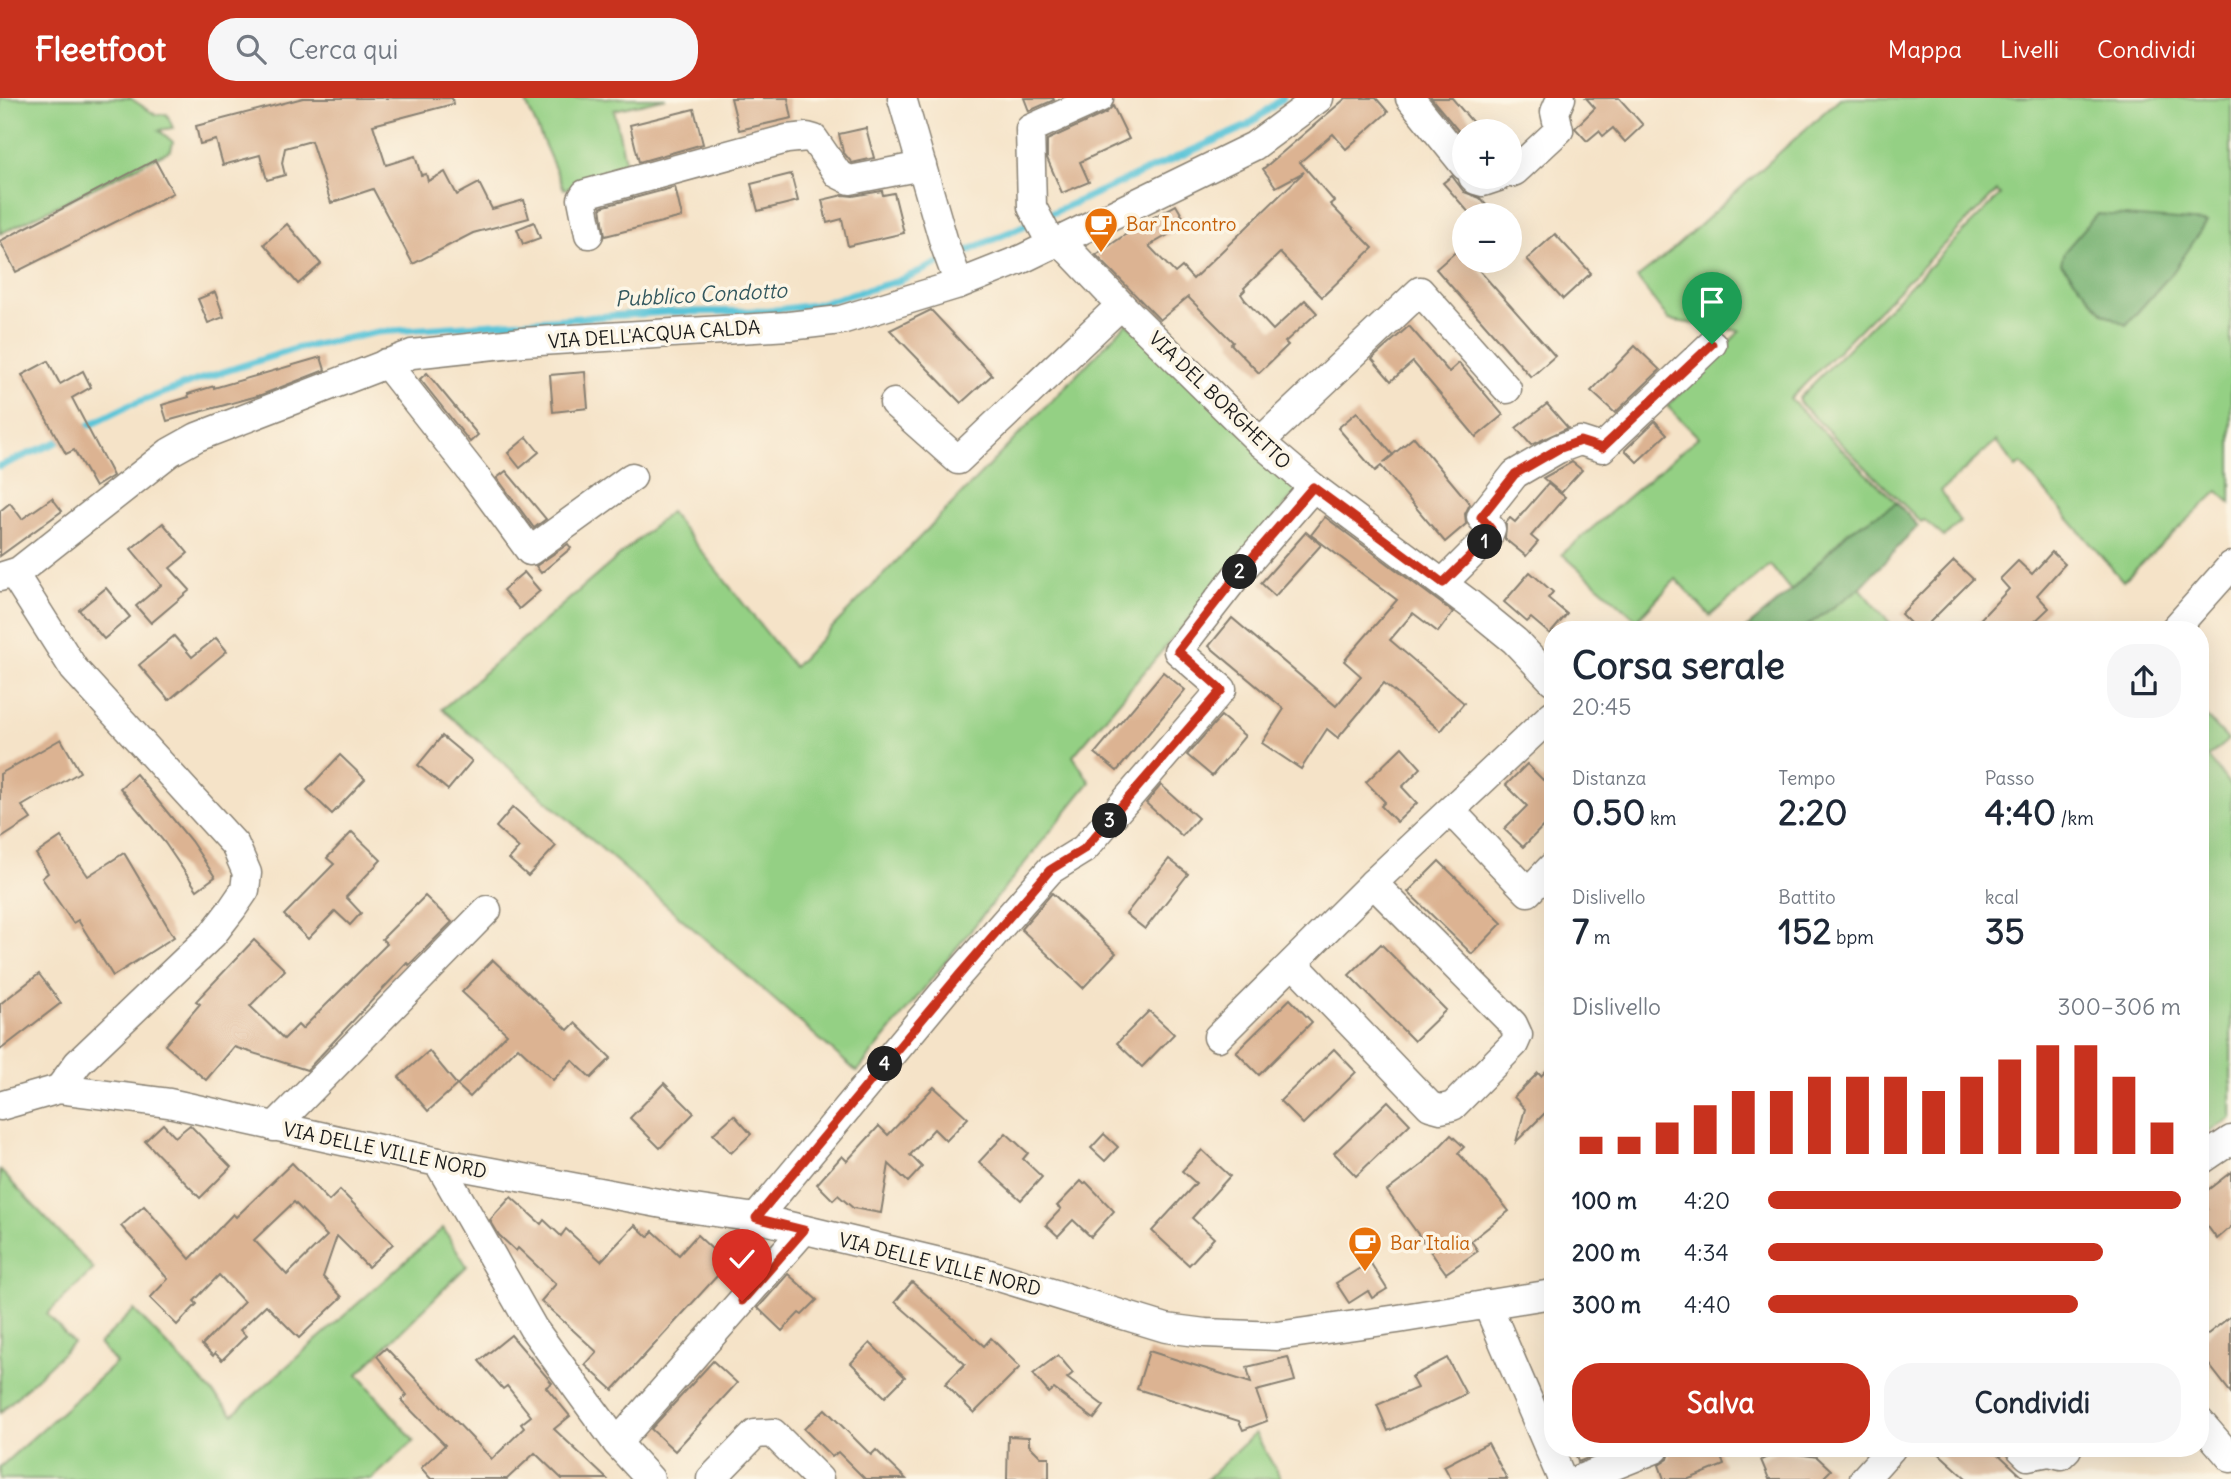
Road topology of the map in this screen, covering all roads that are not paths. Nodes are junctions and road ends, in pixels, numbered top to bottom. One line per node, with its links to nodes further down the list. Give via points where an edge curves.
1 (902, 98): 8 (street)
2 (1099, 98): 9 (street, via 1031,129 1032,207)
3 (1319, 98): 9 (street, VIA DELL'ACQUA CALDA, via 1254,146)
4 (1410, 98): 6 (street)
5 (1560, 98): 7 (street, via 1555,112 1559,130)
6 (1452, 150)
7 (1522, 164)
8 (922, 166): 10 (street, via 850,180 838,174 814,139 787,139 585,194); 11 (street)
9 (1048, 232): 11 (street, VIA DELL'ACQUA CALDA); 12 (street, VIA DEL BORGHETTO)
10 (589, 234)
11 (959, 284): 14 (street, VIA DELL'ACQUA CALDA, via 841,320 523,342 412,354)
12 (1121, 305): 16 (street, via 958,460); 17 (street, VIA DEL BORGHETTO)
13 (1712, 344): 22 (street, via 1602,448 1580,441 1515,474 1481,517 1491,529 1488,539)
14 (386, 363): 18 (street, via 530,551); 21 (street, VIA DELL'ACQUA CALDA, via 197,437 170,452)
15 (1507, 389): 17 (street, via 1420,291)
16 (894, 403)
17 (1260, 442): 19 (street, VIA DEL BORGHETTO)
18 (632, 477)
19 (1313, 487): 22 (street, VIA DEL BORGHETTO); 38 (street, via 1178,651 1222,690 1084,849 1050,870)
20 (2231, 566): 23 (street)
21 (7, 575): 32 (street, via 74,669 235,845 247,873 245,890 212,935 78,1063)
22 (1443, 583): 24 (street, VIA DEL BORGHETTO, via 1515,641)
23 (2182, 621)
24 (1544, 672)
25 (1544, 724): 26 (street)
26 (1451, 811): 27 (street, via 1528,892); 28 (street)
27 (1544, 875)
28 (1373, 883): 30 (street); 30 (street, via 1513,1024 1518,1035 1453,1105 1430,1106)
29 (487, 910): 34 (street)
30 (1293, 963): 31 (street)
31 (1218, 1037)
32 (59, 1089): 33 (street, VIA DELLE VILLE NORD); 34 (street, VIA DELLE VILLE NORD, via 169,1102)
33 (0, 1106)
34 (274, 1127): 37 (street, VIA DELLE VILLE NORD)
35 (2230, 1142): 36 (street)
36 (2209, 1155)
37 (438, 1163): 38 (street, VIA DELLE VILLE NORD); 44 (street, via 533,1328)
38 (756, 1218): 39 (street, VIA DELLE VILLE NORD)
39 (804, 1230): 41 (street, VIA DELLE VILLE NORD, via 986,1273 1166,1328 1221,1335 1277,1336); 44 (street)
40 (1544, 1295): 41 (street, VIA DELLE VILLE NORD)
41 (1487, 1304): 43 (street)
42 (2209, 1432): 48 (street)
43 (1544, 1437)
44 (617, 1443): 49 (street)
45 (1553, 1457): 52 (street)
46 (1635, 1457): 53 (street)
47 (1884, 1457): 54 (street)
48 (2231, 1458)
49 (650, 1479)
50 (711, 1479): 51 (street, via 755,1434 773,1433)
51 (820, 1479)
52 (1562, 1479)
53 (1580, 1479)
54 (1864, 1479)

